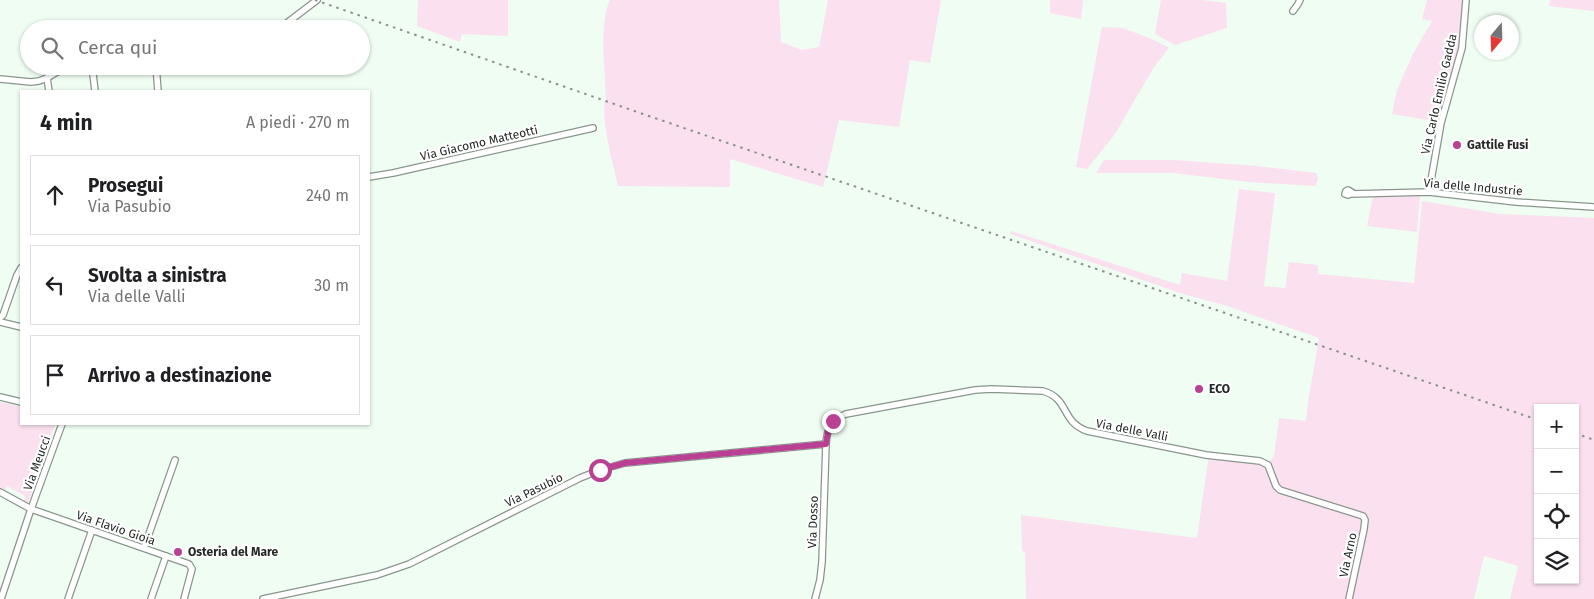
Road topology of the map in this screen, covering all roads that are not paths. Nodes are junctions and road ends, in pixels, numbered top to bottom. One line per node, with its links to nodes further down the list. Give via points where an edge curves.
1 (316, 0): 5 (street)
2 (1300, 0): 4 (street)
3 (1466, 0): 16 (street, Via Carlo Emilio Gadda, via 1462,48 1441,123)
4 (1293, 11)
5 (290, 20)
6 (52, 75): 9 (street)
7 (93, 75): 12 (street)
8 (157, 75): 13 (street)
9 (48, 78): 10 (street, via 31,82); 11 (street)
10 (0, 79)
11 (49, 90)
12 (96, 90)
13 (158, 90)
14 (594, 128): 15 (street, Via Giacomo Matteotti)
15 (370, 177)
16 (1429, 192): 17 (street, Via delle Industrie); 18 (street, Via delle Industrie)
17 (1346, 193)
18 (1594, 207)
19 (20, 270): 20 (street)
20 (0, 320): 21 (street)
21 (20, 327)
22 (0, 397): 23 (street)
23 (20, 402)
24 (62, 425): 28 (street, Via Meucci)
25 (826, 444): 29 (street, Via delle Valli, via 829,425 846,414 975,390 1043,392 1056,396 1074,424 1087,431 1206,455 1260,460 1268,465 1280,490); 38 (street, Via Pasubio, via 625,463 600,470 523,506 409,564 377,575); 39 (street, Via Dosso, via 822,562)
26 (175, 460): 31 (street)
27 (0, 492): 28 (street, Via Flavio Gioia)
28 (31, 510): 30 (street, Via Flavio Gioia); 34 (street, Via Meucci)
29 (1363, 516): 40 (street, Via Arno, via 1364,529)
30 (92, 530): 31 (street, Via Flavio Gioia); 35 (street)
31 (144, 548): 32 (street, Via Flavio Gioia)
32 (166, 556): 33 (street, Via Flavio Gioia, via 189,564 192,569); 36 (street)
33 (185, 597): 37 (street)
34 (1, 599)
35 (68, 599)
36 (151, 599)
37 (192, 599)
38 (263, 599)
39 (815, 599)
40 (1349, 599)

